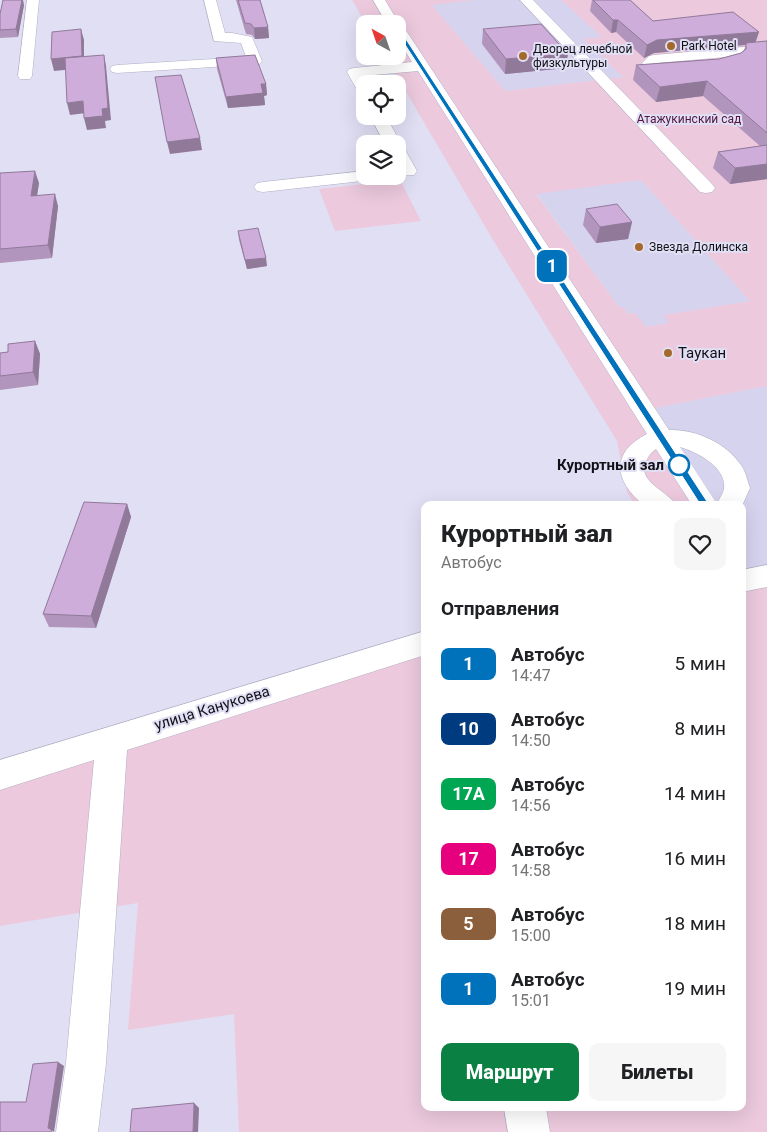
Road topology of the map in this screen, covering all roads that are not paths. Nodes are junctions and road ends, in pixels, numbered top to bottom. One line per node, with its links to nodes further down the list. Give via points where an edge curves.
1 (33, 0): 11 (street)
2 (210, 0): 10 (street, via 219,38 247,40 255,61)
3 (379, 0): 5 (street)
4 (526, 0): 15 (street)
5 (388, 15)
6 (406, 41): 9 (street)
7 (767, 48): 8 (street)
8 (733, 53): 8 (street, via 712,52 649,62 658,72 672,72 726,65 734,62)
9 (422, 66): 12 (street, via 354,72); 16 (street)
10 (117, 69)
11 (25, 76)
12 (356, 76)
13 (356, 177): 14 (street)
14 (263, 187)
15 (706, 188)
16 (662, 438): 17 (street, via 646,444 635,455 632,468 636,482); 18 (street); 19 (street, via 700,440 732,459 742,472 744,486)
17 (657, 501)
18 (702, 501)
19 (735, 501)
20 (421, 644): 21 (street, улица Канукоева)
21 (112, 740): 22 (street, улица Канукоева); 24 (street, via 86,1063)
22 (0, 775)
23 (526, 1111): 25 (street)
24 (76, 1132)
25 (529, 1132)

